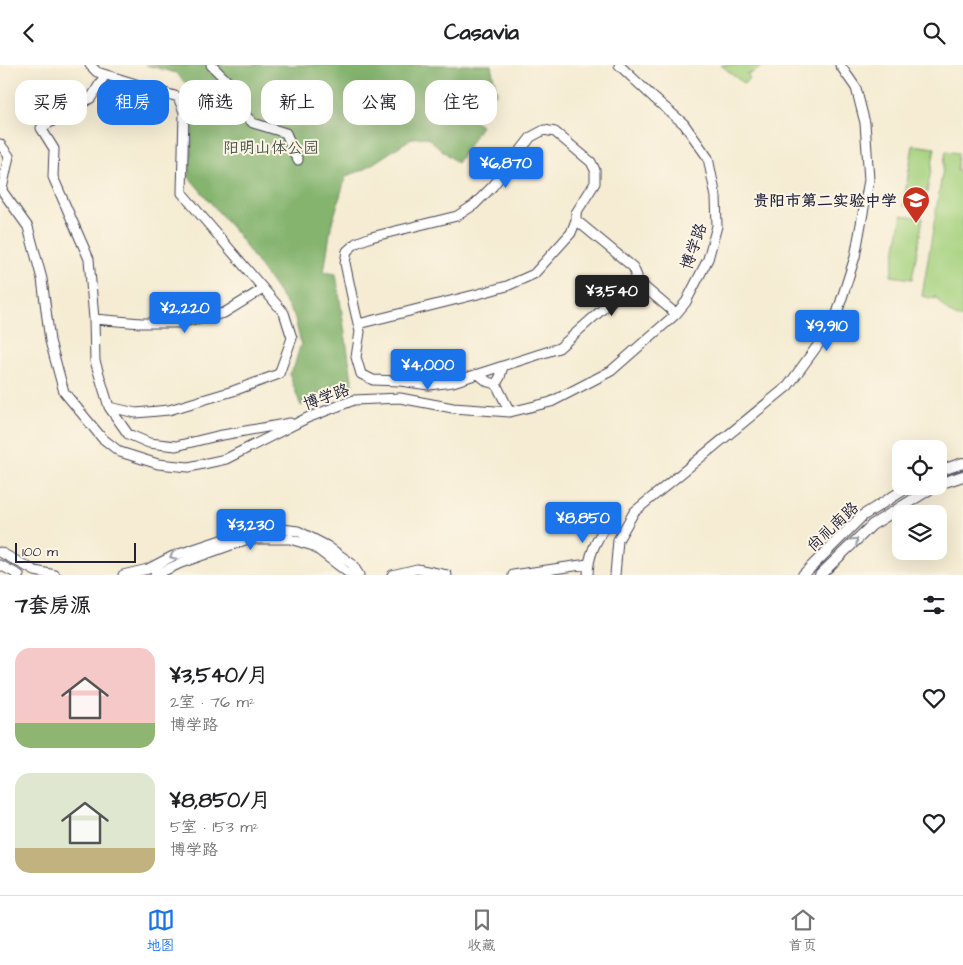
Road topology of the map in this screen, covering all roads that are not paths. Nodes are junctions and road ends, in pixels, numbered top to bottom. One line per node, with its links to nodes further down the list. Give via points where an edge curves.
1 (90, 65): 5 (street)
2 (211, 65): 7 (street, via 226,80 253,123 286,133)
3 (620, 65): 12 (street, 博学路, via 684,124 708,158 716,197 717,226 708,259 686,303)
4 (840, 65): 41 (street, via 856,88 865,123 869,180 855,257 834,323 788,386 634,512 618,540)
5 (105, 75): 11 (street, via 178,97 184,112 182,193); 13 (street, via 91,98 41,128 54,149 53,177 89,259)
6 (0, 144): 8 (street, via 8,156)
7 (298, 160)
8 (1, 189): 20 (street, 博学路, via 28,227 42,279 50,341 64,393 102,438 120,452 158,464 189,467 226,459)
9 (576, 220): 10 (street, via 634,267 637,276); 14 (street, via 571,233 534,275 478,295); 14 (street, via 576,213 595,183 595,170 591,162 555,132 544,130 531,137 493,186 457,216 371,237 347,251 345,263)
10 (634, 279): 12 (street); 15 (street, via 559,348)
11 (263, 289): 13 (street, via 224,313 177,323); 18 (street, via 284,313 292,338 279,374 234,391 168,409 136,413)
12 (676, 314): 19 (street, 博学路, via 611,371 551,402)
13 (94, 319): 18 (street, via 95,361)
14 (358, 325): 16 (street, via 356,357 361,374 372,380 429,385)
15 (503, 366): 16 (street); 17 (street)
16 (478, 374): 17 (street)
17 (496, 384): 19 (street)
18 (109, 407): 20 (street, via 128,434 149,443 176,446)
19 (510, 412): 20 (street, 博学路, via 452,408 400,398 354,400)
20 (300, 422)
21 (963, 463): 22 (main road)
22 (947, 468)
23 (963, 476): 24 (main road)
24 (947, 481)
25 (895, 495): 42 (main road, 尚礼南路, via 862,515)
26 (920, 495): 43 (main road, 尚礼南路, one-way to 26, via 872,525)
27 (608, 522): 29 (street)
28 (0, 552): 32 (street, via 35,571)
29 (588, 563): 39 (street); 40 (street)
30 (0, 565): 31 (street)
31 (19, 575)
32 (55, 575)
33 (123, 575): 36 (street, one-way to 33, via 352,564 327,546 298,531 274,528 248,531 173,555 148,569)
34 (155, 575): 35 (street, via 248,539 290,539 313,546)
35 (350, 575)
36 (360, 575)
37 (392, 575): 38 (street, via 417,569)
38 (446, 575)
39 (513, 575)
40 (588, 575)
41 (615, 575)
42 (802, 575)
43 (820, 575)

